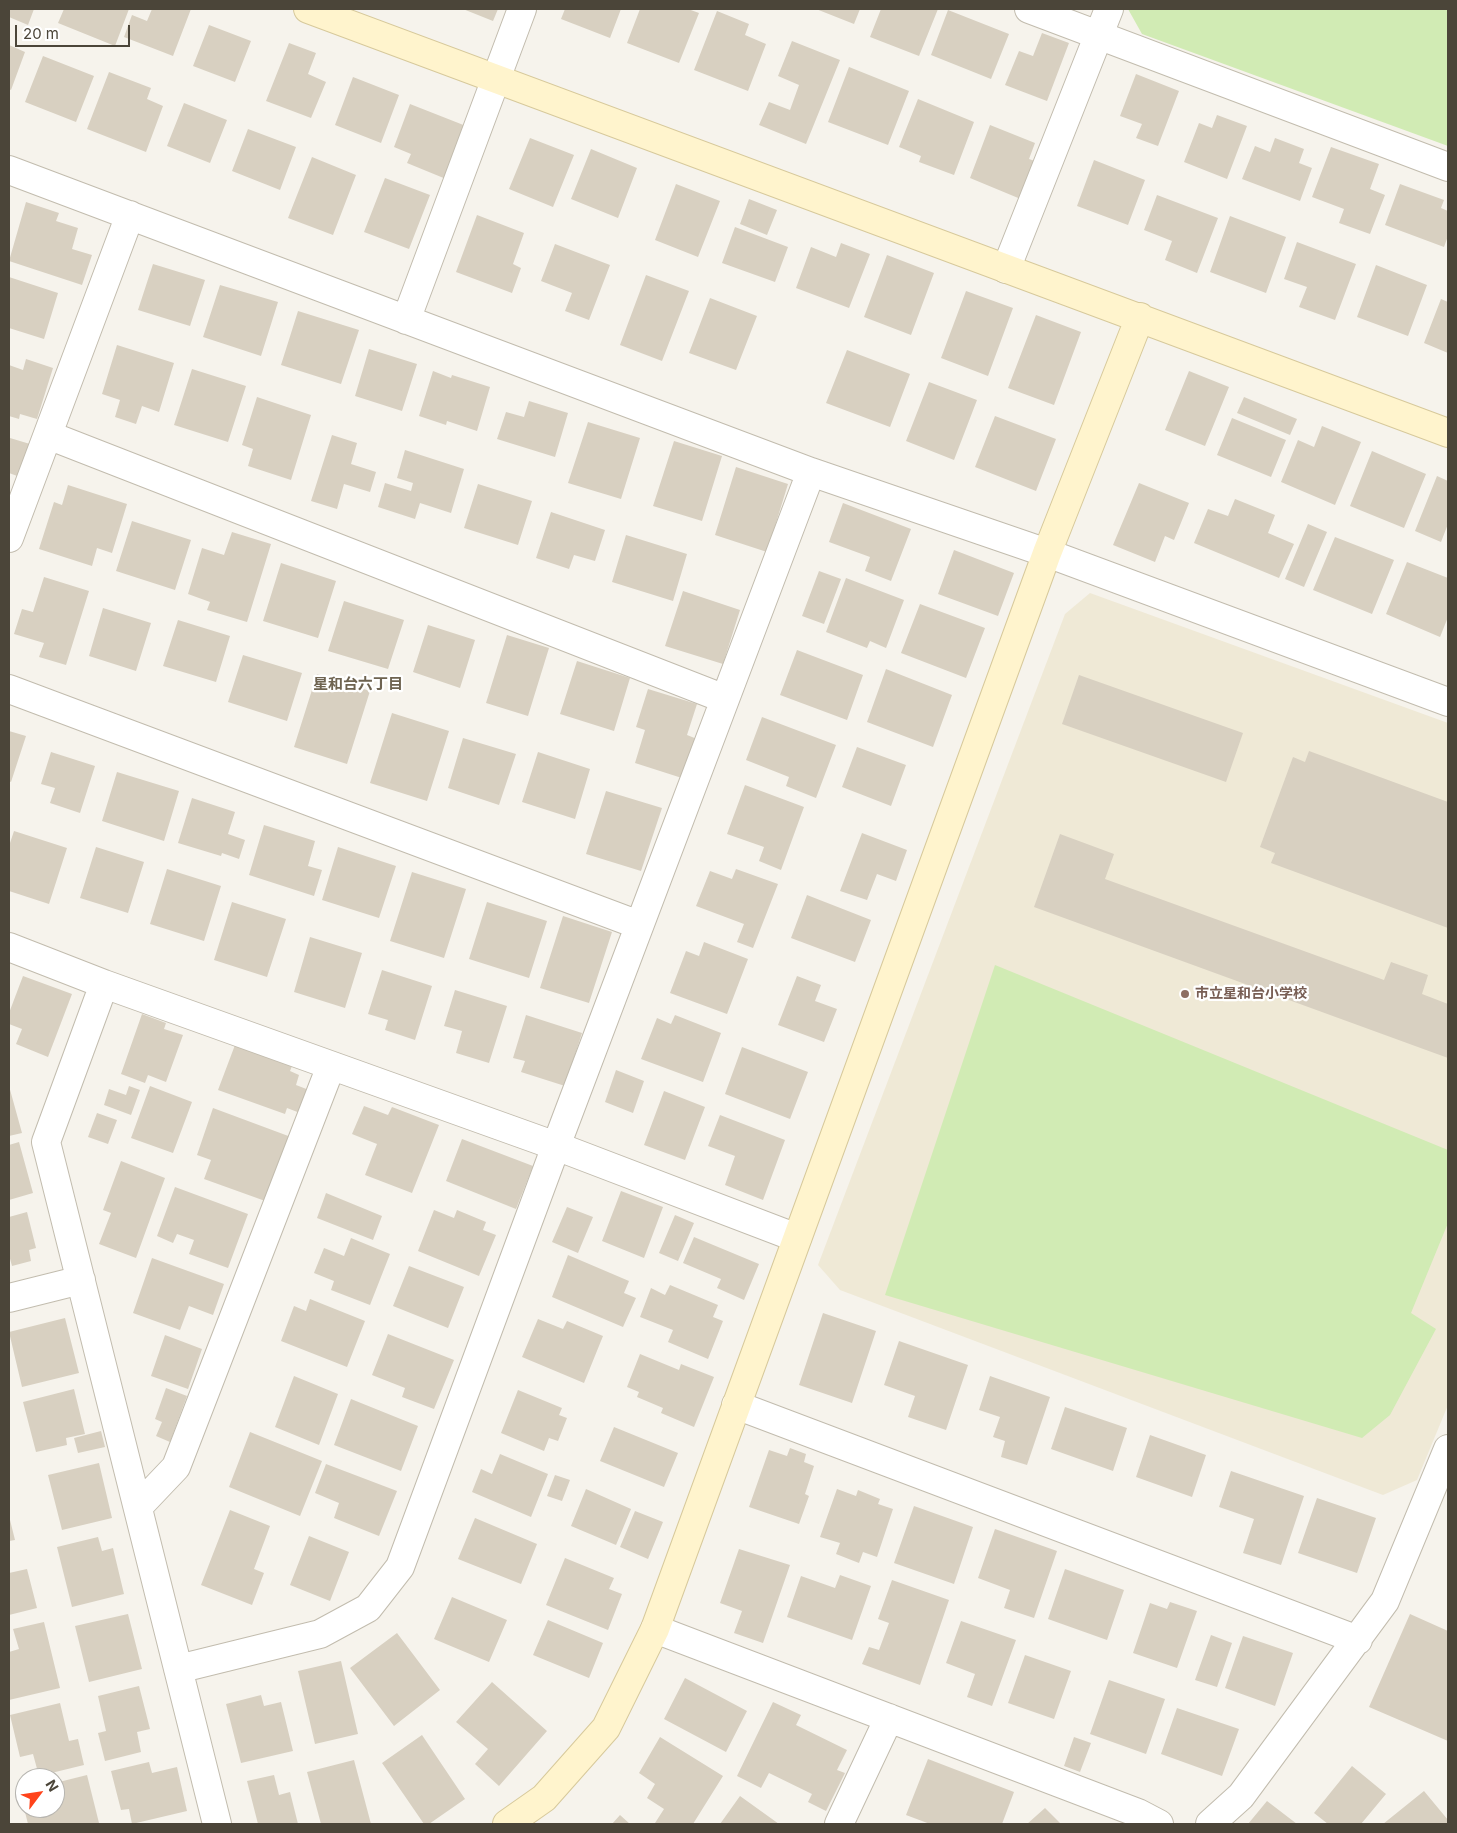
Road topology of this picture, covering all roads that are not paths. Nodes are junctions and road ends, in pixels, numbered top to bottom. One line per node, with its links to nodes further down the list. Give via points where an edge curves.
1 (308, 9): 6 (street)
2 (522, 9): 6 (street)
3 (1029, 9): 5 (street)
4 (1109, 9): 5 (street)
5 (1100, 34): 7 (street); 10 (street)
6 (497, 79): 10 (street); 12 (street)
7 (1448, 167)
8 (9, 170): 9 (street)
9 (130, 215): 12 (street); 14 (street)
10 (1006, 269): 11 (street)
11 (1140, 317): 13 (street); 17 (street)
12 (406, 320): 15 (street)
13 (1448, 433)
14 (48, 435): 16 (street); 19 (street)
15 (810, 472): 17 (street); 19 (street)
16 (9, 538)
17 (1047, 553): 20 (street); 26 (street)
18 (9, 689): 21 (street)
19 (725, 699): 21 (street)
20 (1448, 702)
21 (639, 925): 25 (street)
22 (9, 947): 23 (street)
23 (104, 984): 24 (street); 27 (street, via 46,1142)
24 (331, 1066): 25 (street); 31 (street, via 176,1467)
25 (556, 1146): 26 (street); 34 (street, via 400,1567 368,1608 320,1634)
26 (797, 1238): 29 (street)
27 (81, 1280): 28 (street); 31 (street)
28 (9, 1298)
29 (736, 1405): 32 (street); 33 (street)
30 (1448, 1449): 33 (street, via 1385,1601)
31 (138, 1507): 34 (street)
32 (655, 1629): 35 (street); 37 (street, via 606,1728 544,1798)
33 (1358, 1640): 40 (street, via 1241,1796)
34 (178, 1669): 36 (street)
35 (889, 1718): 38 (street); 39 (street, via 1138,1813)
36 (217, 1824)
37 (508, 1824)
38 (839, 1824)
39 (1159, 1824)
40 (1210, 1824)

